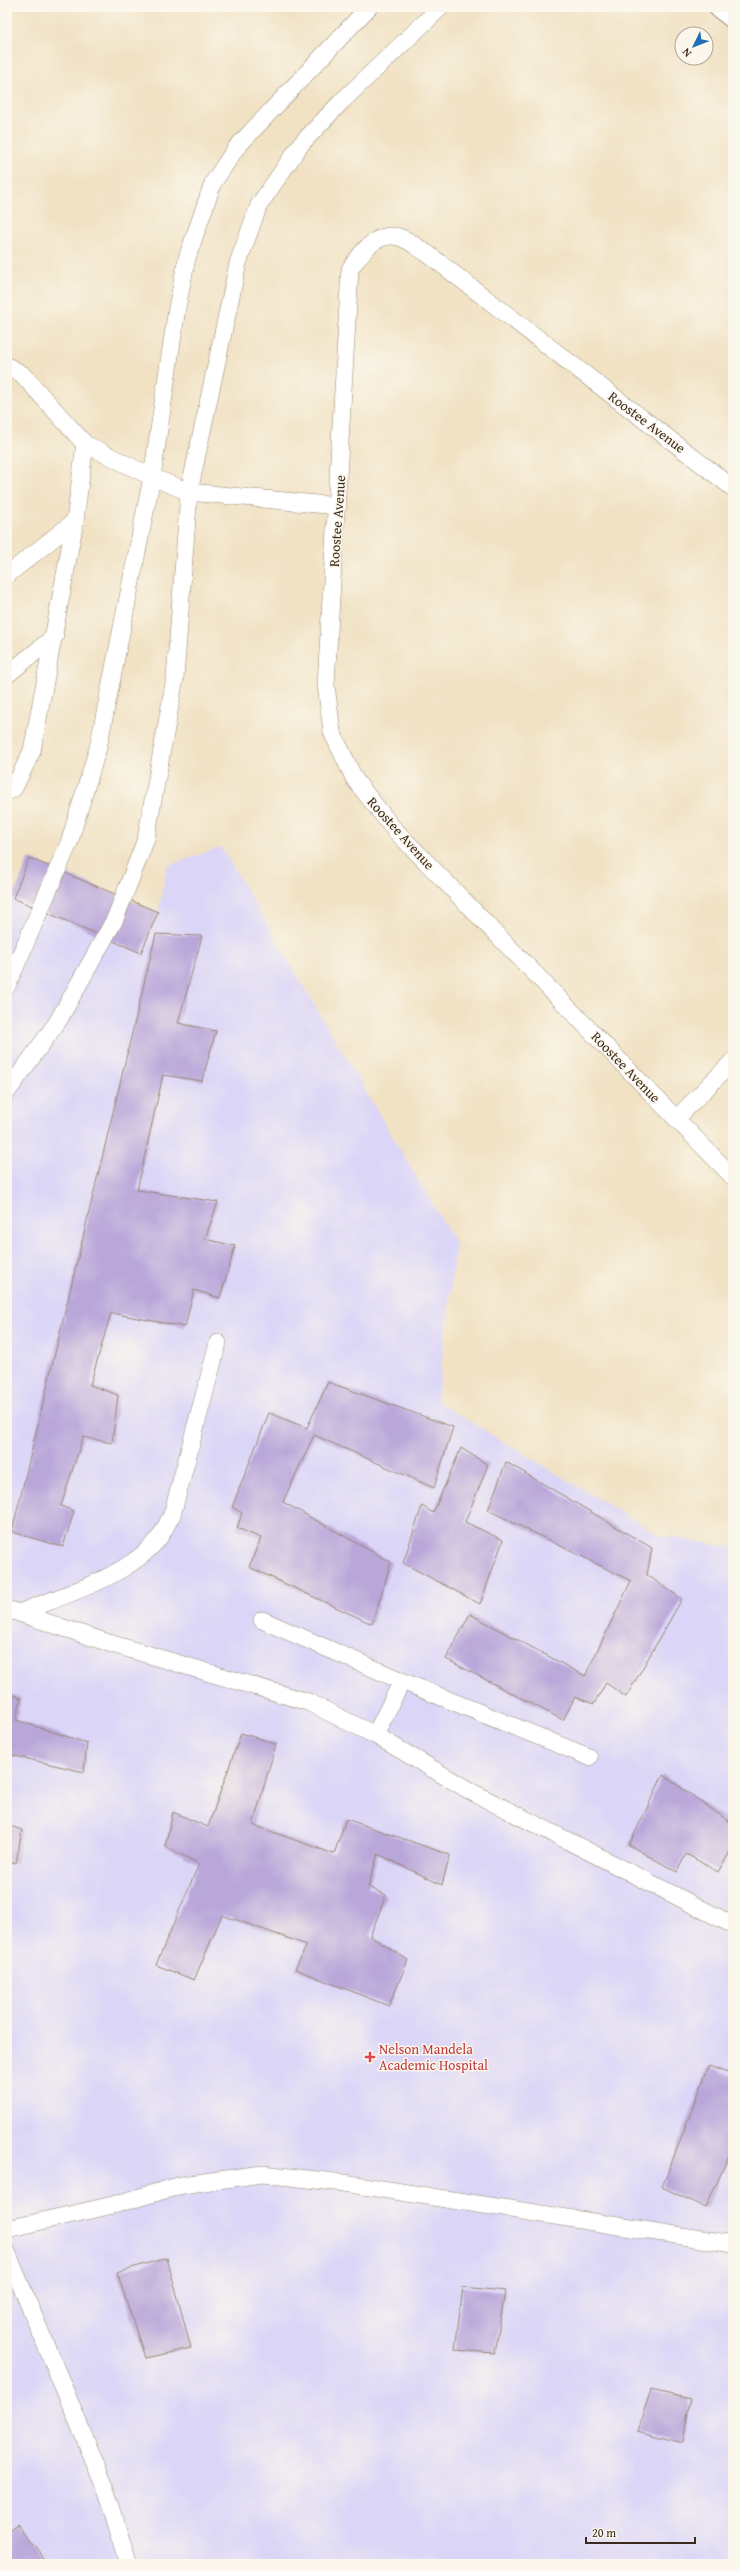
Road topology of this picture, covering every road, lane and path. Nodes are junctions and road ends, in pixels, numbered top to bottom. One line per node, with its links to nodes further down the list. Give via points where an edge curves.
1 (369, 7): 7 (lane, via 236,148 213,183 187,258 181,286)
2 (441, 7): 9 (lane, via 301,144 258,205 238,263)
3 (720, 7): 4 (highway)
4 (733, 17)
5 (7, 366): 6 (lane, via 22,374)
6 (85, 444): 7 (lane); 11 (lane)
7 (152, 477): 9 (lane); 16 (lane, via 98,748 69,843)
8 (733, 488): 10 (lane, Roostee Avenue, via 428,254 398,237 379,239 365,248 350,269)
9 (188, 492): 10 (lane); 18 (lane, via 175,678 146,839 115,919 58,1021)
10 (338, 506): 19 (lane, Roostee Avenue, via 326,685 332,732 355,780 393,828)
11 (75, 521): 12 (lane); 13 (lane)
12 (7, 575)
13 (55, 636): 14 (lane); 15 (lane, via 32,751 14,788)
14 (7, 675)
15 (7, 792)
16 (7, 986)
17 (733, 1061): 19 (lane)
18 (7, 1092)
19 (676, 1119): 20 (lane, Roostee Avenue)
20 (733, 1177)
21 (218, 1343): 22 (lane, via 172,1515 158,1539 138,1558 104,1578)
22 (13, 1611): 25 (lane, via 308,1702)
23 (262, 1620): 24 (lane)
24 (402, 1681): 25 (lane); 26 (lane)
25 (375, 1735): 27 (lane, via 470,1791)
26 (589, 1757)
27 (733, 1925)
28 (7, 2229): 29 (lane, via 113,2205 182,2185 262,2174 344,2183)
29 (733, 2244)
30 (7, 2252): 31 (lane, via 103,2482)
31 (129, 2564)

